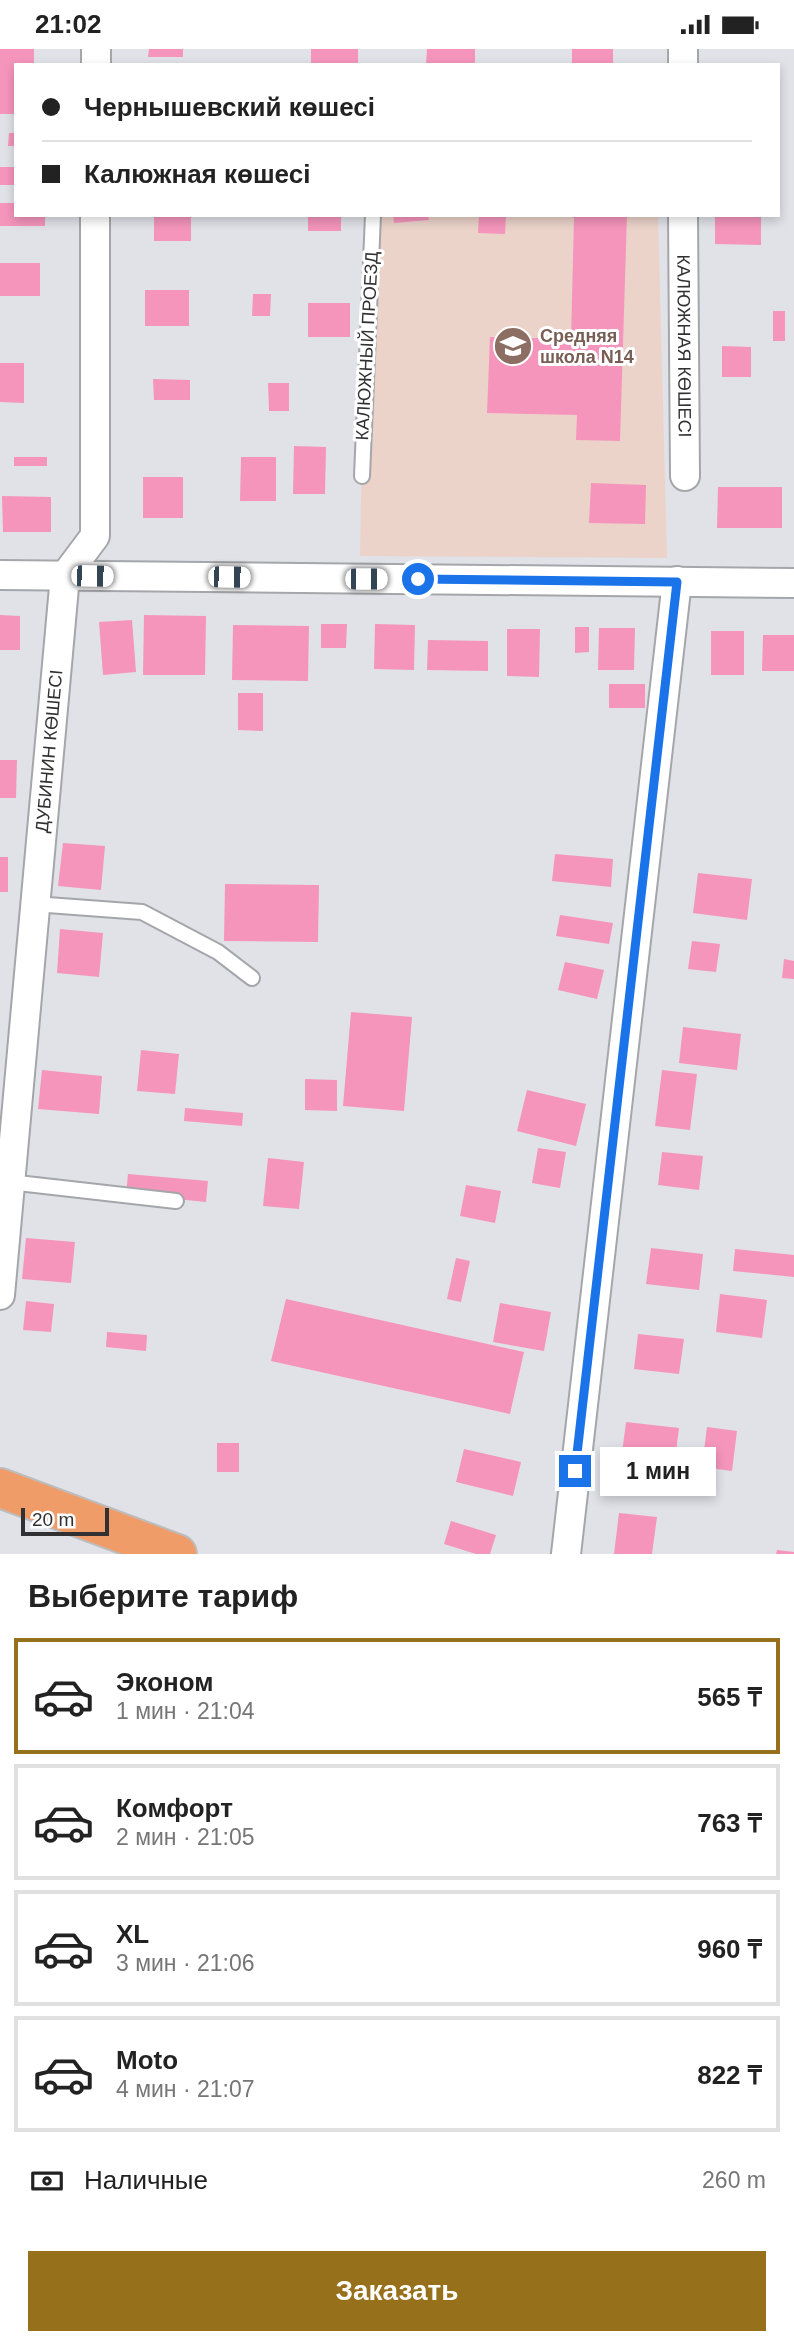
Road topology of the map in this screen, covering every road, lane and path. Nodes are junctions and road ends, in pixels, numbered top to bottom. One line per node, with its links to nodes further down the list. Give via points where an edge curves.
1 (95, 217): 7 (street, via 95,536)
2 (373, 217): 4 (lane, КАЛЮЖНЫЙ ПРОЕЗД)
3 (683, 217): 5 (street, КАЛЮЖНАЯ КӨШЕСІ)
4 (362, 476)
5 (685, 476)
6 (0, 575): 7 (street)
7 (65, 576): 8 (street); 10 (street, ДУБИНИН КӨШЕСІ)
8 (677, 582): 9 (street); 17 (street)
9 (794, 583)
10 (34, 904): 11 (lane, via 142,912 218,953); 12 (street, ДУБИНИН КӨШЕСІ)
11 (252, 978)
12 (9, 1182): 13 (lane); 14 (street, ДУБИНИН КӨШЕСІ)
13 (176, 1201)
14 (0, 1295)
15 (0, 1488): 16 (highway)
16 (177, 1554)
17 (566, 1554)

